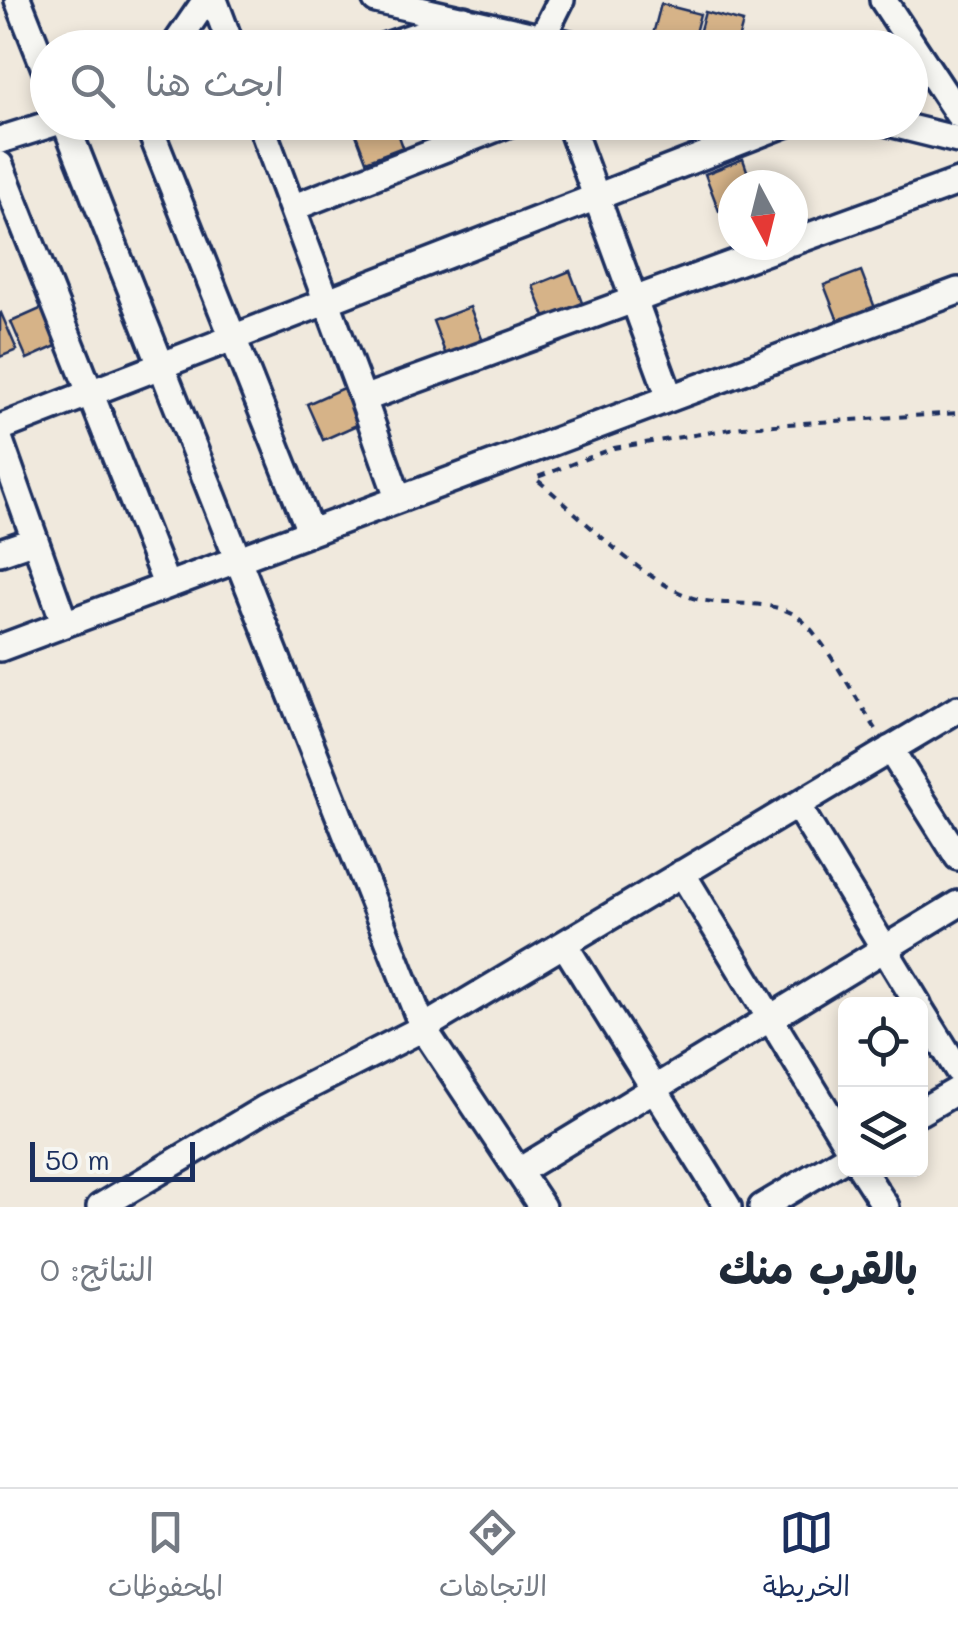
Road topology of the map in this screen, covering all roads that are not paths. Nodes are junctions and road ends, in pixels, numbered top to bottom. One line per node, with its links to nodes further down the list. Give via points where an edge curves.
1 (18, 0): 7 (street)
2 (210, 0): 8 (street); 9 (street)
3 (376, 0): 6 (street)
4 (561, 0): 12 (street)
5 (881, 0): 13 (street)
6 (464, 19): 10 (street); 11 (street)
7 (30, 30)
8 (187, 30)
9 (224, 30)
10 (432, 30)
11 (500, 30)
12 (548, 30)
13 (901, 30)
14 (928, 70): 15 (street)
15 (958, 114)
16 (30, 131): 18 (street)
17 (928, 133): 25 (street)
18 (0, 140)
19 (73, 140): 36 (street)
20 (155, 140): 35 (street)
21 (267, 140): 29 (street)
22 (466, 140): 29 (street)
23 (575, 140): 28 (street)
24 (744, 140): 28 (street)
25 (958, 140)
26 (0, 165): 37 (street)
27 (958, 182): 30 (street)
28 (596, 198): 33 (street); 34 (street)
29 (292, 208): 34 (street)
30 (808, 237)
31 (743, 260): 33 (street)
32 (958, 291): 38 (street)
33 (634, 300): 38 (street); 39 (street)
34 (327, 302): 35 (street); 39 (street)
35 (234, 338): 36 (street); 43 (street)
36 (160, 367): 37 (street); 46 (street)
37 (90, 393): 40 (street); 47 (street)
38 (670, 398): 42 (street)
39 (364, 399): 42 (street)
40 (0, 428)
41 (0, 441): 44 (street)
42 (398, 498): 43 (street)
43 (310, 531): 46 (street)
44 (35, 540): 45 (street); 48 (street)
45 (0, 552)
46 (235, 559): 47 (street); 61 (street)
47 (166, 584): 48 (street)
48 (64, 622): 49 (street)
49 (0, 648)
50 (958, 708): 51 (street)
51 (890, 749): 52 (street); 53 (street)
52 (797, 805): 54 (street); 57 (street)
53 (958, 858)
54 (682, 873): 56 (street); 59 (street)
55 (958, 904): 57 (street)
56 (564, 944): 61 (street); 63 (street)
57 (884, 948): 58 (street); 59 (street)
58 (913, 997)
59 (769, 1018): 63 (street); 66 (street)
60 (928, 1022): 62 (street)
61 (423, 1028): 68 (street); 70 (street, via 264,1109)
62 (958, 1070)
63 (655, 1088): 68 (street); 72 (street)
64 (958, 1090): 65 (street)
65 (928, 1107)
66 (838, 1130)
67 (838, 1162): 73 (street)
68 (519, 1170): 71 (street)
69 (867, 1177): 74 (street)
70 (100, 1207)
71 (542, 1207)
72 (728, 1207)
73 (762, 1207)
74 (886, 1207)

